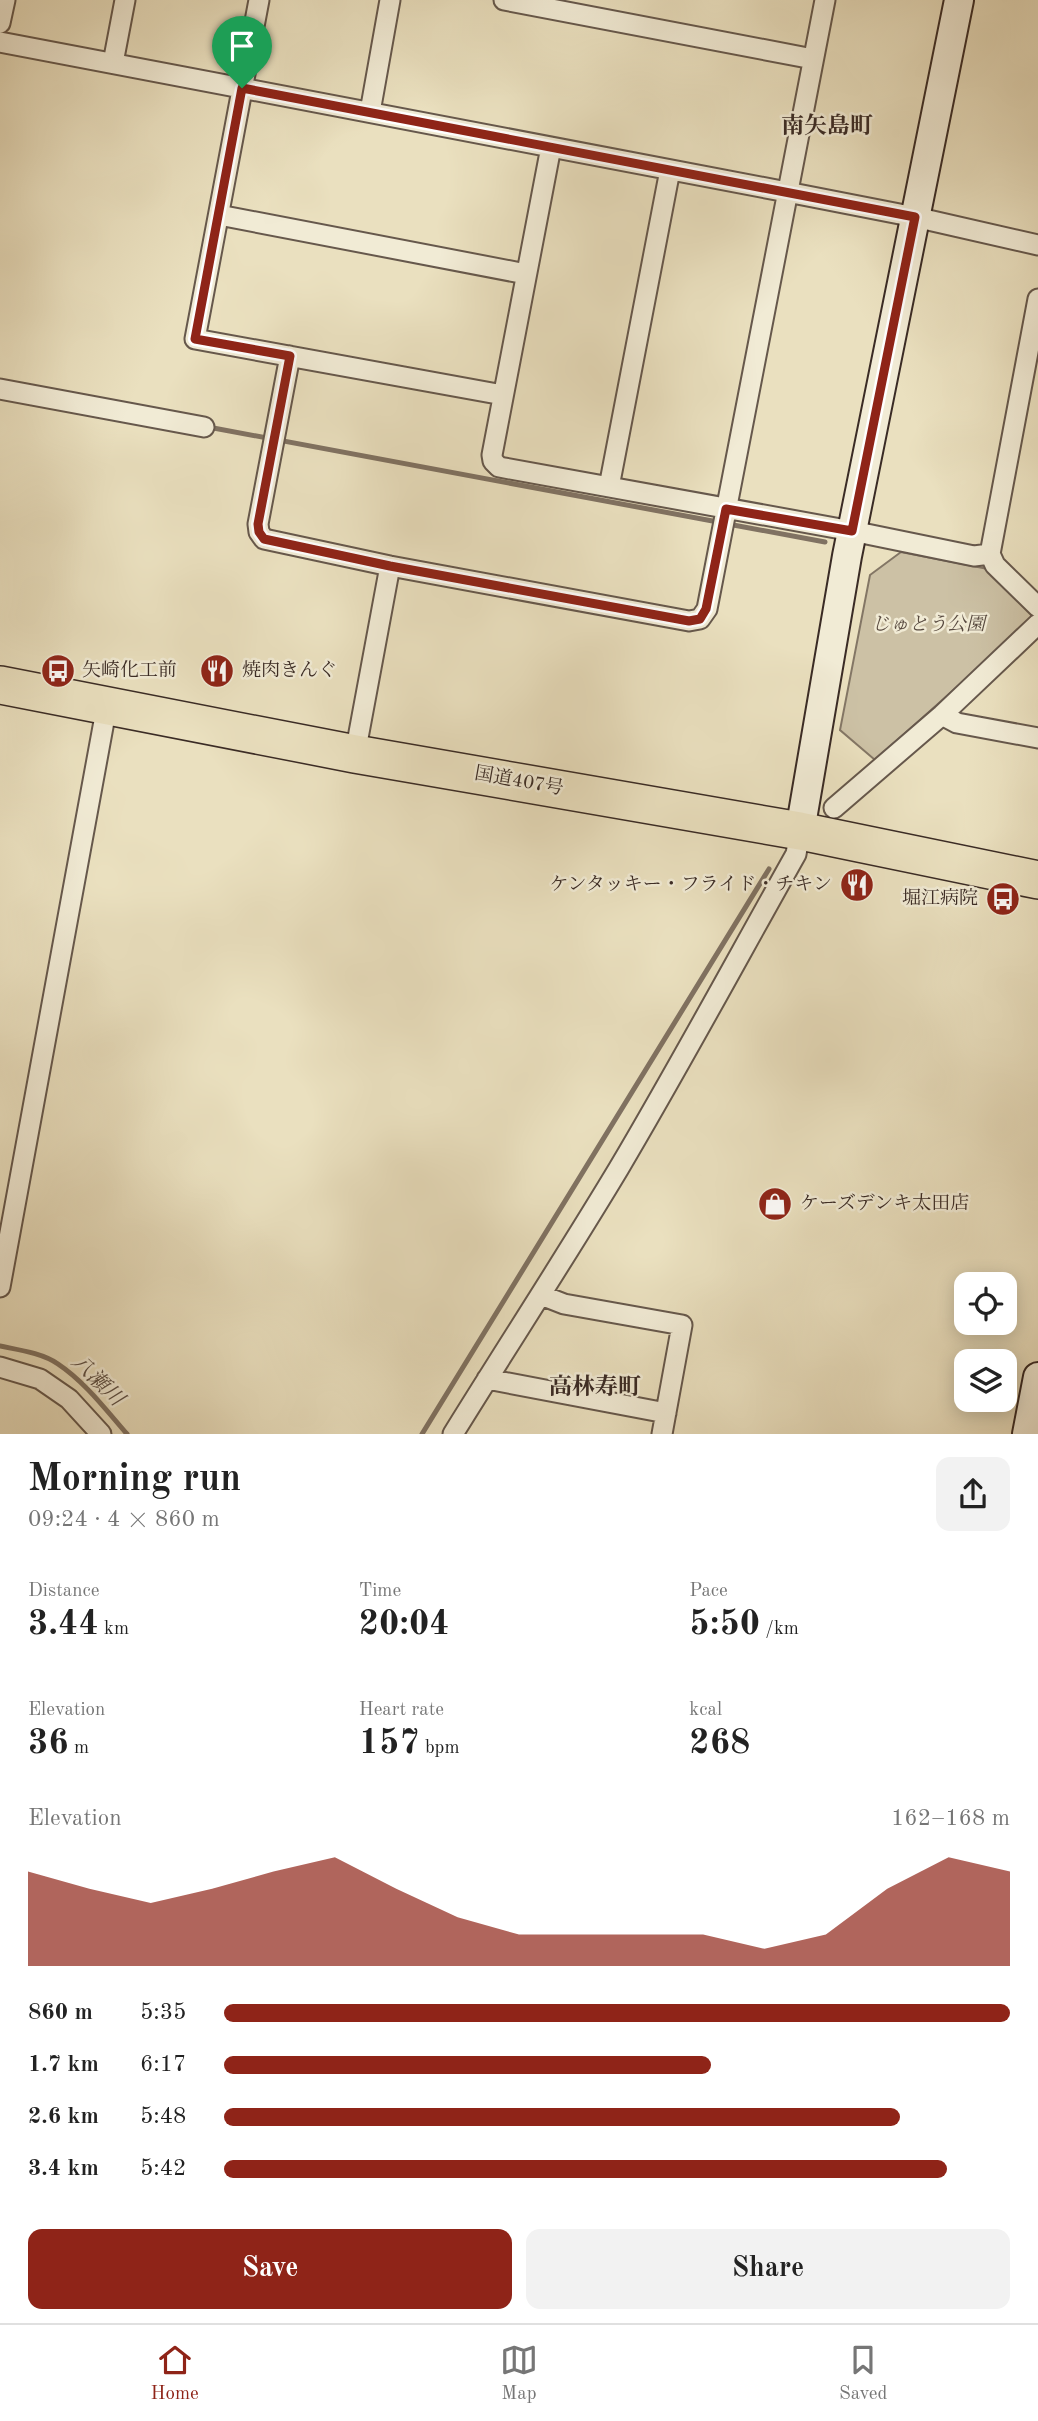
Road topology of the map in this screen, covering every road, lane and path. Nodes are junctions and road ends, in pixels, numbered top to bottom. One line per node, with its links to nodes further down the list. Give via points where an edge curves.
1 (5, 0): 8 (street)
2 (125, 0): 11 (street)
3 (259, 0): 12 (street)
4 (390, 0): 13 (street)
5 (504, 0): 10 (street)
6 (825, 0): 10 (street)
7 (959, 0): 18 (street)
8 (0, 23)
9 (0, 42): 11 (street)
10 (813, 59): 16 (street)
11 (113, 63): 12 (street)
12 (242, 88): 13 (street); 17 (street)
13 (370, 111): 14 (street)
14 (551, 147): 15 (street); 20 (street)
15 (670, 170): 16 (street); 26 (street)
16 (787, 192): 18 (street); 27 (street)
17 (219, 215): 20 (street); 22 (street, via 195,339)
18 (915, 217): 19 (street); 28 (street)
19 (1038, 245)
20 (526, 274): 24 (street)
21 (1038, 299): 29 (street)
22 (290, 356): 24 (street); 30 (street, via 259,532 272,542)
23 (0, 388): 25 (street)
24 (503, 395): 26 (street, via 492,455 495,465)
25 (204, 427)
26 (609, 487): 27 (street)
27 (726, 509): 28 (street); 30 (street, via 706,609 695,621)
28 (852, 531): 29 (street, via 974,556); 39 (street)
29 (990, 555): 31 (street)
30 (390, 566): 37 (street)
31 (1038, 607)
32 (1038, 624): 35 (street)
33 (0, 685): 34 (highway, 国道407号)
34 (107, 705): 37 (highway, 国道407号); 41 (street)
35 (942, 715): 36 (street, via 957,723); 38 (street)
36 (1038, 738)
37 (355, 754): 39 (highway, 国道407号)
38 (834, 808)
39 (800, 831): 40 (highway, 国道407号); 42 (street, via 796,854 620,1166)
40 (1038, 880)
41 (0, 1287)
42 (541, 1295): 45 (street); 46 (street, via 564,1304 682,1325)
43 (0, 1367): 47 (street, via 40,1379 69,1399)
44 (1038, 1377): 50 (street)
45 (487, 1379): 46 (street); 48 (street)
46 (666, 1413): 49 (street)
47 (101, 1434)
48 (453, 1434)
49 (662, 1434)
50 (1027, 1434)

